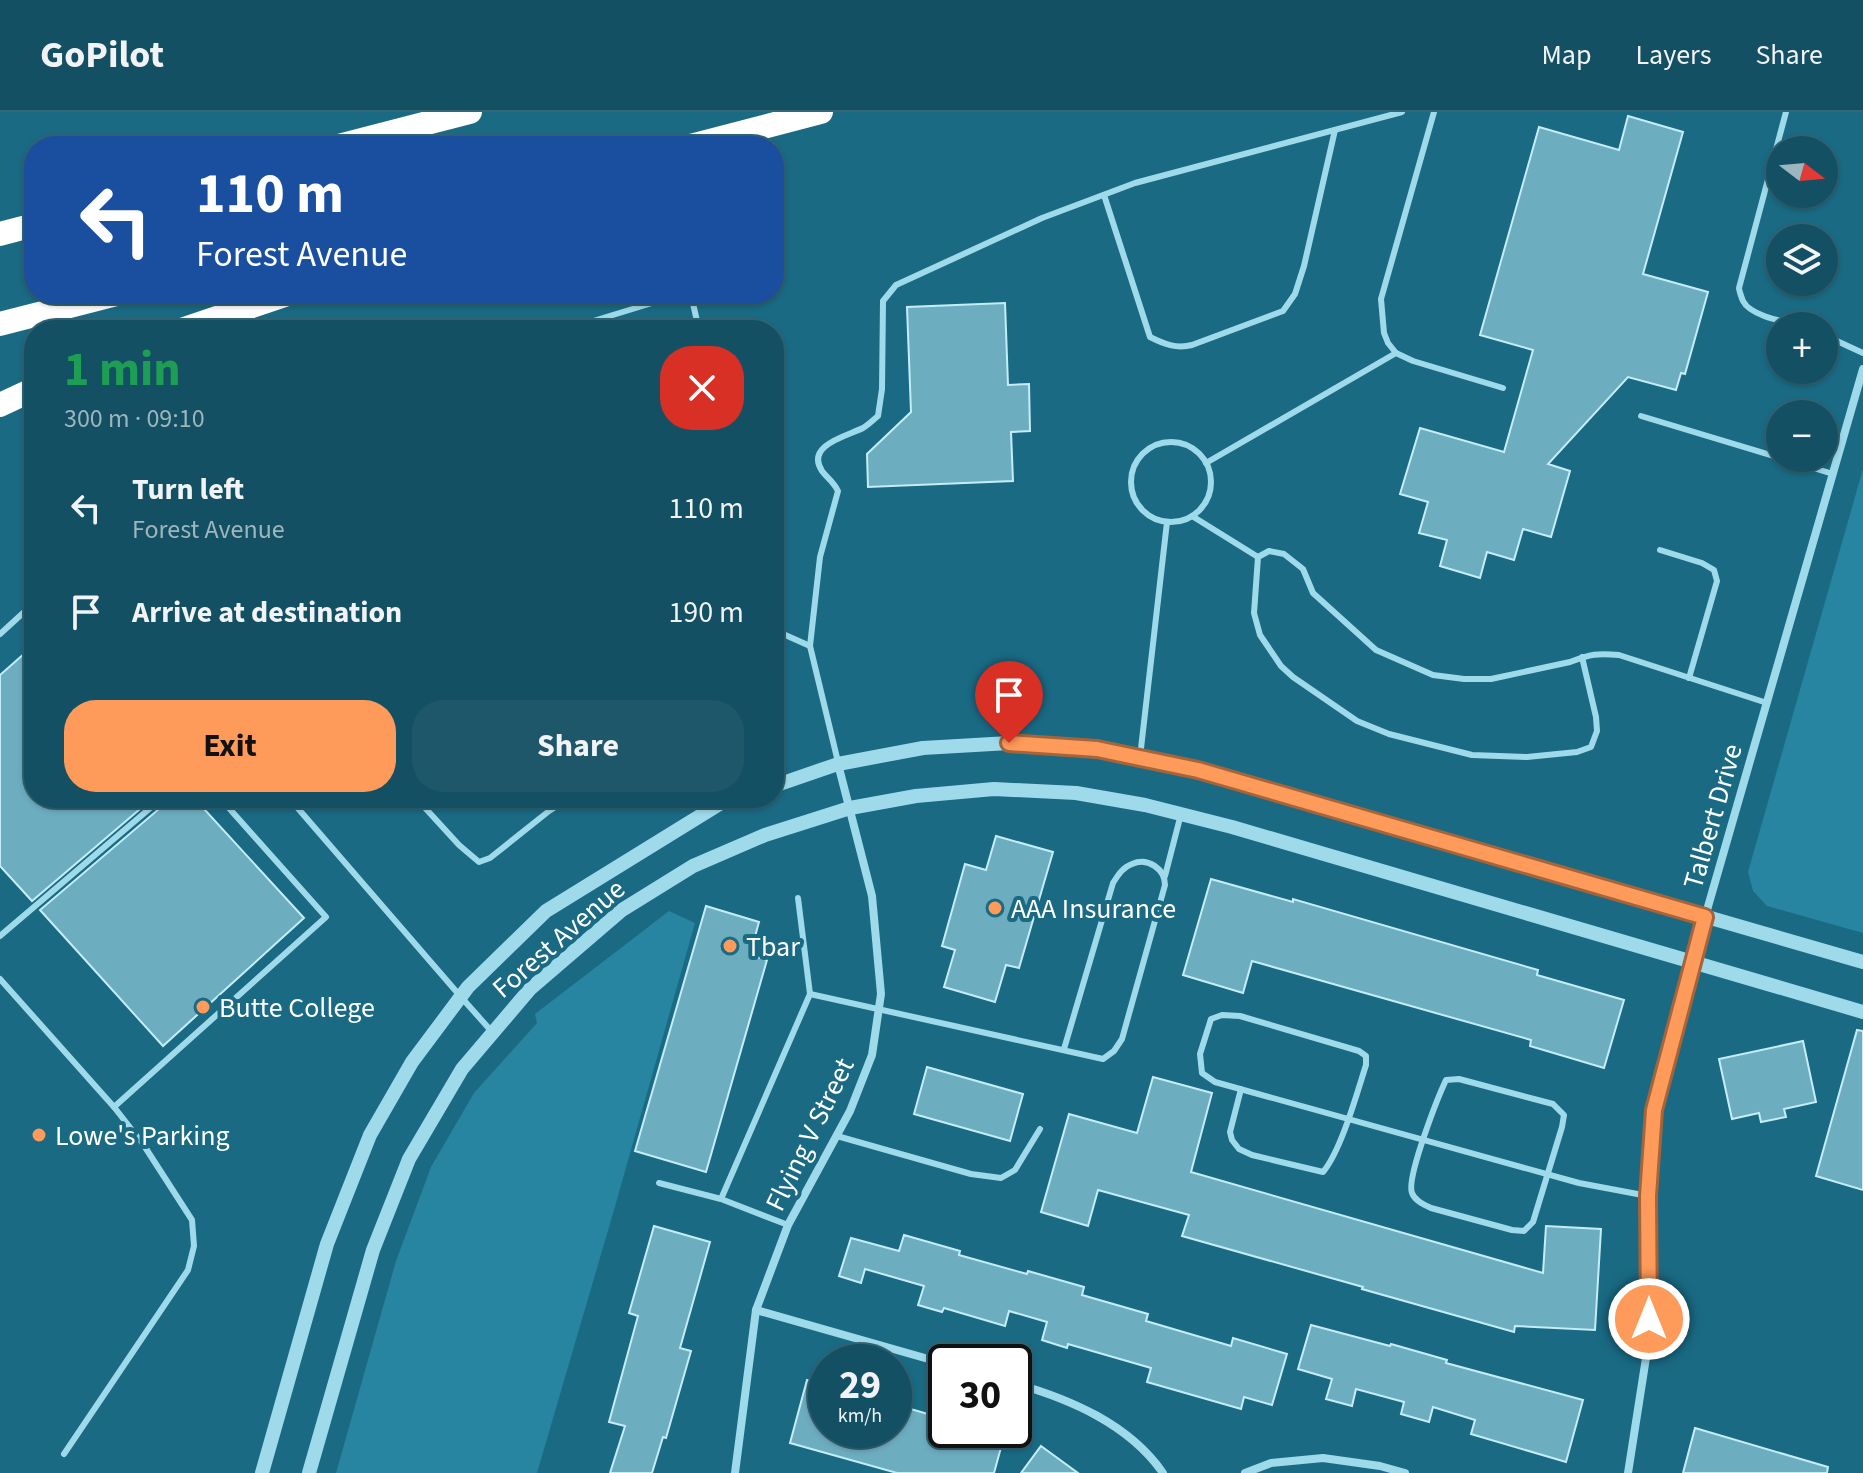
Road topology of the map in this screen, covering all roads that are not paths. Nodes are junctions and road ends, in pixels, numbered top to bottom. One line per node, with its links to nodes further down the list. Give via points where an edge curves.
1 (470, 112): 8 (highway)
2 (821, 112): 6 (highway)
3 (1402, 112): 7 (lane)
4 (1434, 112): 22 (lane, via 1381,299 1384,333)
5 (1786, 112): 17 (lane, via 1739,288 1749,309)
6 (763, 127): 9 (highway); 10 (highway)
7 (1335, 130): 11 (lane); 11 (lane, via 1295,294 1283,311 1192,345 1181,348 1150,337)
8 (377, 136)
9 (728, 136)
10 (739, 136)
11 (1104, 195): 40 (lane, via 896,285 883,301 878,416 821,450 823,471 838,491 820,557)
12 (24, 228): 13 (highway)
13 (0, 234)
14 (78, 304): 20 (highway)
15 (258, 304): 18 (highway)
16 (649, 304): 19 (lane)
17 (1766, 316)
18 (211, 320)
19 (597, 320)
20 (0, 324)
21 (1838, 341): 23 (lane)
22 (1396, 353): 25 (lane); 30 (lane)
23 (1863, 353)
24 (1863, 369): 32 (street, Talbert Drive)
25 (1503, 388)
26 (24, 394): 27 (highway)
27 (0, 405)
28 (1641, 416): 29 (lane)
29 (1766, 454)
30 (1206, 463): 33 (lane, via 1209,495); 34 (lane, via 1193,448 1168,441 1144,451 1136,462 1131,474 1135,500 1143,511)
31 (1826, 472): 32 (lane)
32 (1833, 474): 43 (street, Talbert Drive)
33 (1192, 516): 34 (lane); 36 (lane)
34 (1167, 522): 44 (lane)
35 (1660, 550): 42 (lane, via 1702,563 1714,570 1717,581)
36 (1258, 557): 41 (lane, via 1269,551 1284,554 1303,569 1313,593 1376,650 1433,675 1491,679); 41 (lane, via 1254,613 1260,635 1281,666 1357,721 1389,734 1472,755 1527,757 1591,747 1596,717)
37 (24, 612): 38 (lane)
38 (0, 634)
39 (784, 634): 40 (lane)
40 (810, 646): 45 (lane)
41 (1582, 657): 42 (lane, via 1619,655)
42 (1689, 678): 43 (lane)
43 (1767, 703): 57 (street, Talbert Drive)
44 (1140, 758): 45 (street, via 1097,749 1009,743 923,748); 57 (street)
45 (838, 764): 46 (street); 53 (street, Flying V Street)
46 (784, 783)
47 (150, 808): 58 (lane)
48 (229, 808): 69 (lane, via 326,917)
49 (298, 808): 63 (lane)
50 (425, 808): 51 (lane, via 479,862)
51 (554, 808)
52 (713, 808): 63 (street, Forest Avenue, via 546,911)
53 (850, 808): 54 (street, Forest Avenue, via 994,789 1076,793); 64 (street, Flying V Street, via 872,896); 66 (street, Forest Avenue, via 765,835 693,866 622,910 530,989)
54 (1181, 814): 55 (lane); 60 (street, Forest Avenue)
55 (1165, 876): 67 (lane, via 1122,1039 1103,1059); 67 (lane, via 1159,868 1137,862 1113,883)
56 (798, 898): 62 (lane)
57 (1705, 917): 59 (street); 60 (street, Talbert Drive)
58 (0, 936)
59 (1863, 962)
60 (1693, 963): 65 (street, Forest Avenue); 76 (street, Talbert Drive, via 1654,1110)
61 (0, 979): 69 (lane)
62 (810, 994): 64 (lane); 77 (lane)
63 (461, 997): 66 (lane); 83 (street, Forest Avenue, via 412,1062 370,1135 327,1244)
64 (879, 1008): 67 (lane); 72 (street, Flying V Street, via 872,1055)
65 (1863, 1012)
66 (493, 1033): 84 (street, Forest Avenue, via 462,1069 409,1159 373,1250)
67 (1064, 1049)
68 (1241, 1089): 70 (lane); 70 (lane, via 1230,1132 1239,1149 1252,1155 1323,1172); 70 (lane, via 1202,1073 1200,1054 1207,1029 1211,1019 1222,1015 1366,1056)
69 (114, 1107): 82 (lane, via 192,1220 194,1246 188,1270)
70 (1348, 1119): 73 (lane)
71 (1040, 1129): 72 (lane, via 1015,1170 1001,1178)
72 (837, 1136): 78 (street, Flying V Street)
73 (1423, 1140): 74 (lane); 74 (lane, via 1411,1183 1421,1204 1512,1230 1524,1231 1533,1222); 74 (lane, via 1446,1080 1553,1104 1564,1115)
74 (1548, 1174): 76 (lane)
75 (659, 1183): 77 (lane)
76 (1648, 1196): 89 (street, Talbert Drive, via 1648,1345)
77 (721, 1199): 78 (lane)
78 (788, 1225): 79 (street, Flying V Street)
79 (756, 1310): 80 (street); 85 (street, Flying V Street)
80 (928, 1359)
81 (1032, 1388): 86 (street, via 1089,1410 1124,1434)
82 (64, 1454)
83 (262, 1473)
84 (309, 1473)
85 (735, 1473)
86 (1163, 1473)
87 (1245, 1473): 88 (street, via 1271,1463 1323,1458)
88 (1405, 1473)
89 (1628, 1473)

